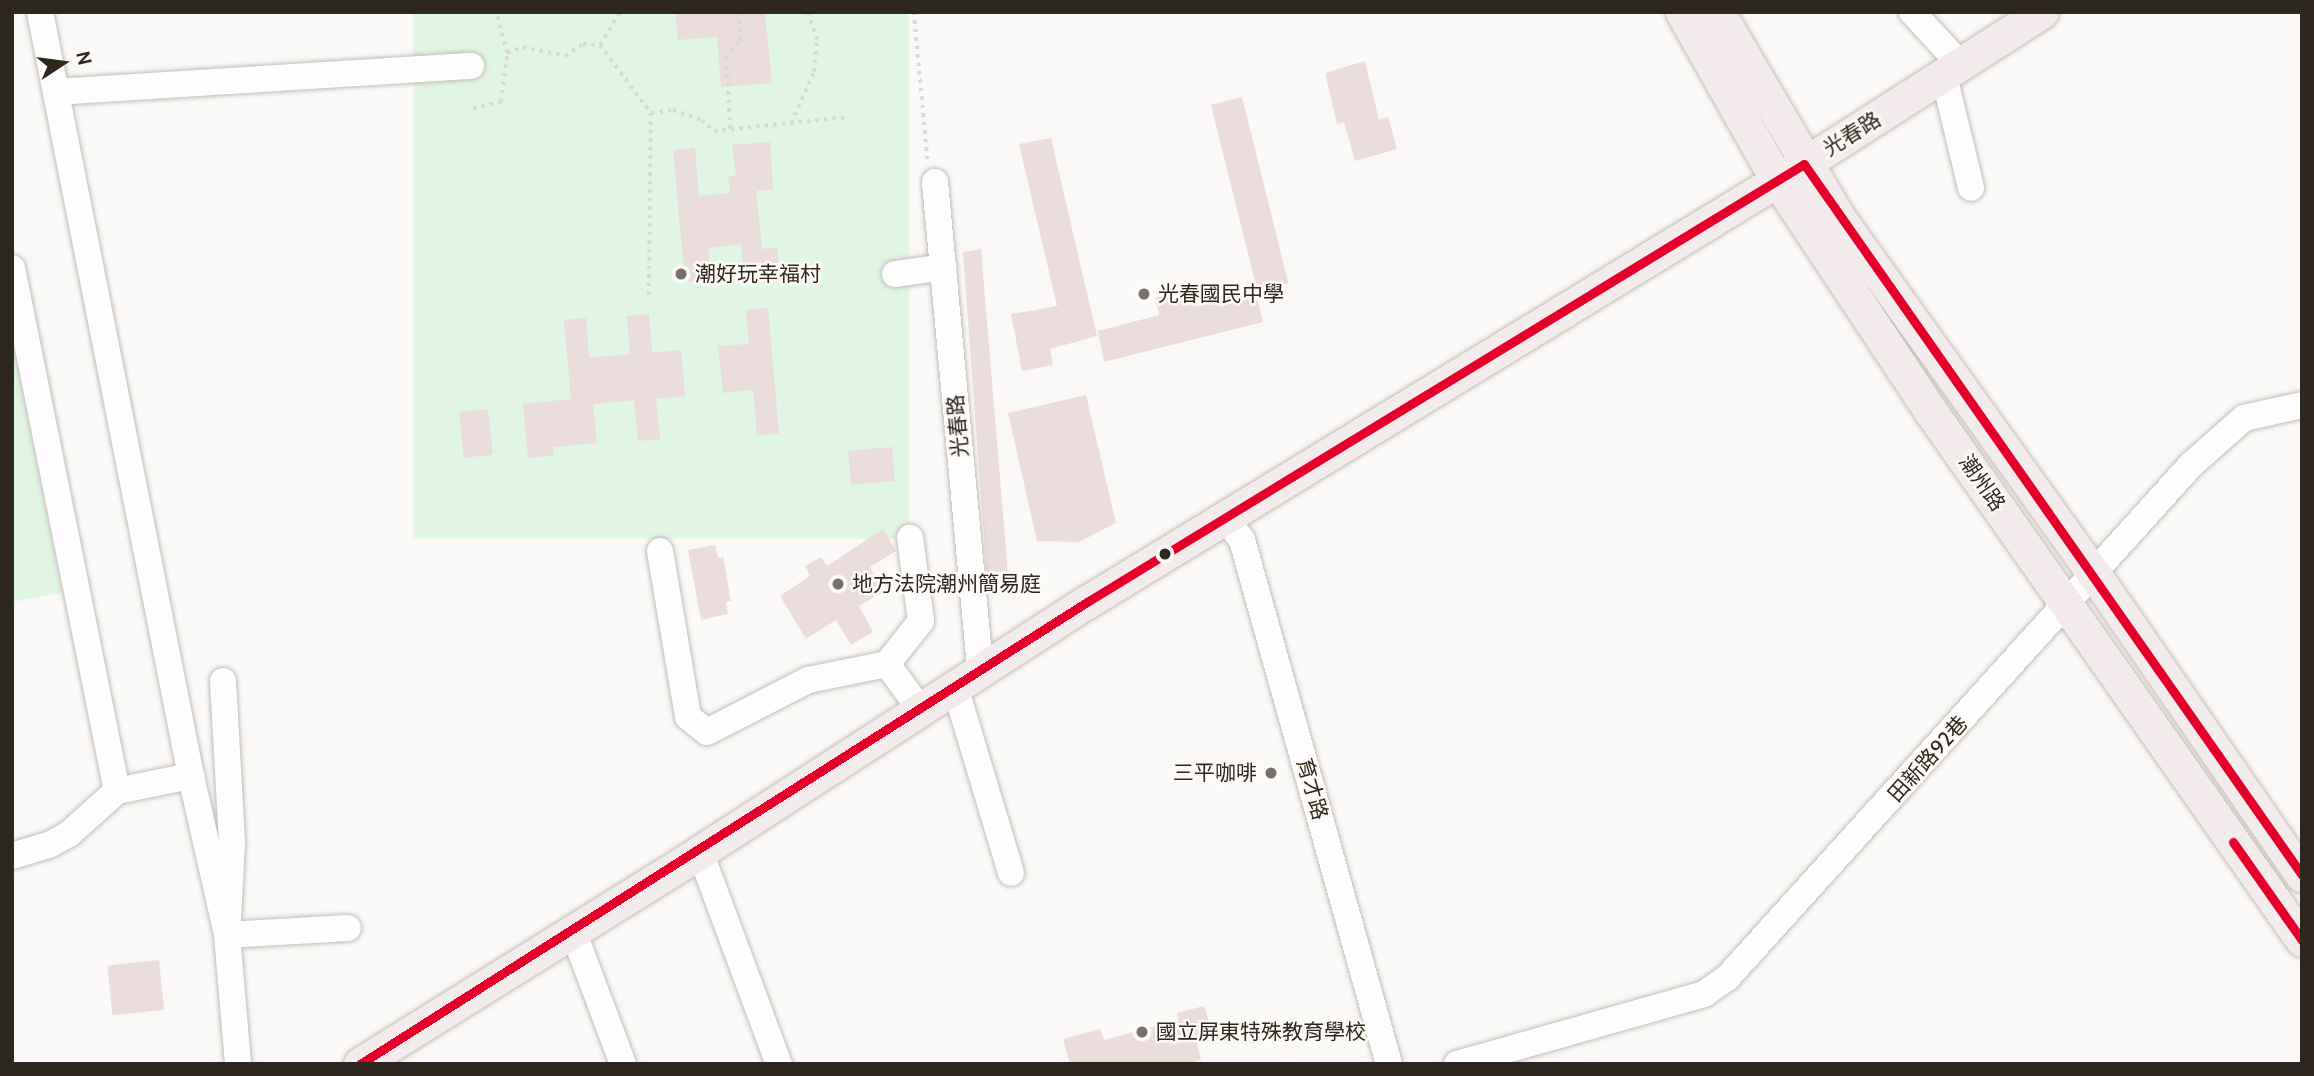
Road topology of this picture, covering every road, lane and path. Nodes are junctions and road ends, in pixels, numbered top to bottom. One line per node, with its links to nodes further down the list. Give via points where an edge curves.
1 (40, 12): 15 (street)
2 (496, 12): 12 (path)
3 (620, 12): 11 (path)
4 (738, 12): 20 (path, via 740,41 726,58)
5 (808, 12): 19 (path, via 817,40 814,72)
6 (914, 12): 22 (path, via 925,158)
7 (1682, 12): 21 (main road, 潮州路)
8 (1718, 12): 21 (main road, 潮州路)
9 (1912, 12): 14 (street)
10 (2042, 12): 14 (main road, 光春路)
11 (600, 44): 12 (path, via 583,44 565,56 523,47); 17 (path)
12 (507, 53): 16 (path, via 501,102)
13 (471, 66): 15 (street)
14 (1952, 71): 21 (main road, 光春路); 23 (street)
15 (56, 92): 38 (street)
16 (473, 108)
17 (651, 113): 20 (path, via 673,110 702,120 714,131); 27 (path)
18 (848, 117): 19 (path)
19 (791, 124): 20 (path)
20 (730, 129)
21 (1791, 172): 29 (main road, 光春路); 32 (main road, 潮州路); 33 (main road, 潮州路, via 1929,409)
22 (935, 181): 24 (street, 光春路)
23 (1971, 188)
24 (944, 267): 26 (street); 35 (street, 光春路)
25 (12, 268): 39 (street)
26 (895, 274)
27 (649, 299)
28 (2302, 405): 32 (street, 田新路92巷, via 2244,418 2192,464)
29 (1226, 519): 35 (main road, 光春路); 53 (street, 育才路, via 1242,540)
30 (910, 538): 34 (street, via 921,621)
31 (660, 551): 34 (street, via 688,717 707,732 808,680)
32 (2094, 573): 33 (street, 田新路92巷); 43 (main road, 潮州路)
33 (2067, 604): 47 (main road, 潮州路); 48 (street, 田新路92巷, via 1727,978 1704,994)
34 (887, 664): 37 (street)
35 (967, 678): 37 (main road, 光春路); 42 (street)
36 (223, 681): 46 (street, via 232,844)
37 (920, 709): 40 (main road, 光春路)
38 (191, 776): 39 (street); 46 (street)
39 (117, 791): 41 (street, via 69,834)
40 (700, 852): 45 (main road, 光春路); 52 (street)
41 (12, 856)
42 (1011, 873)
43 (2302, 875)
44 (348, 928): 46 (street)
45 (573, 931): 50 (main road, 光春路); 51 (street)
46 (227, 935): 49 (street)
47 (2302, 940)
48 (1514, 1057): 54 (street)
49 (238, 1064)
50 (360, 1064)
51 (624, 1064)
52 (779, 1064)
53 (1389, 1064)
54 (1457, 1064)

